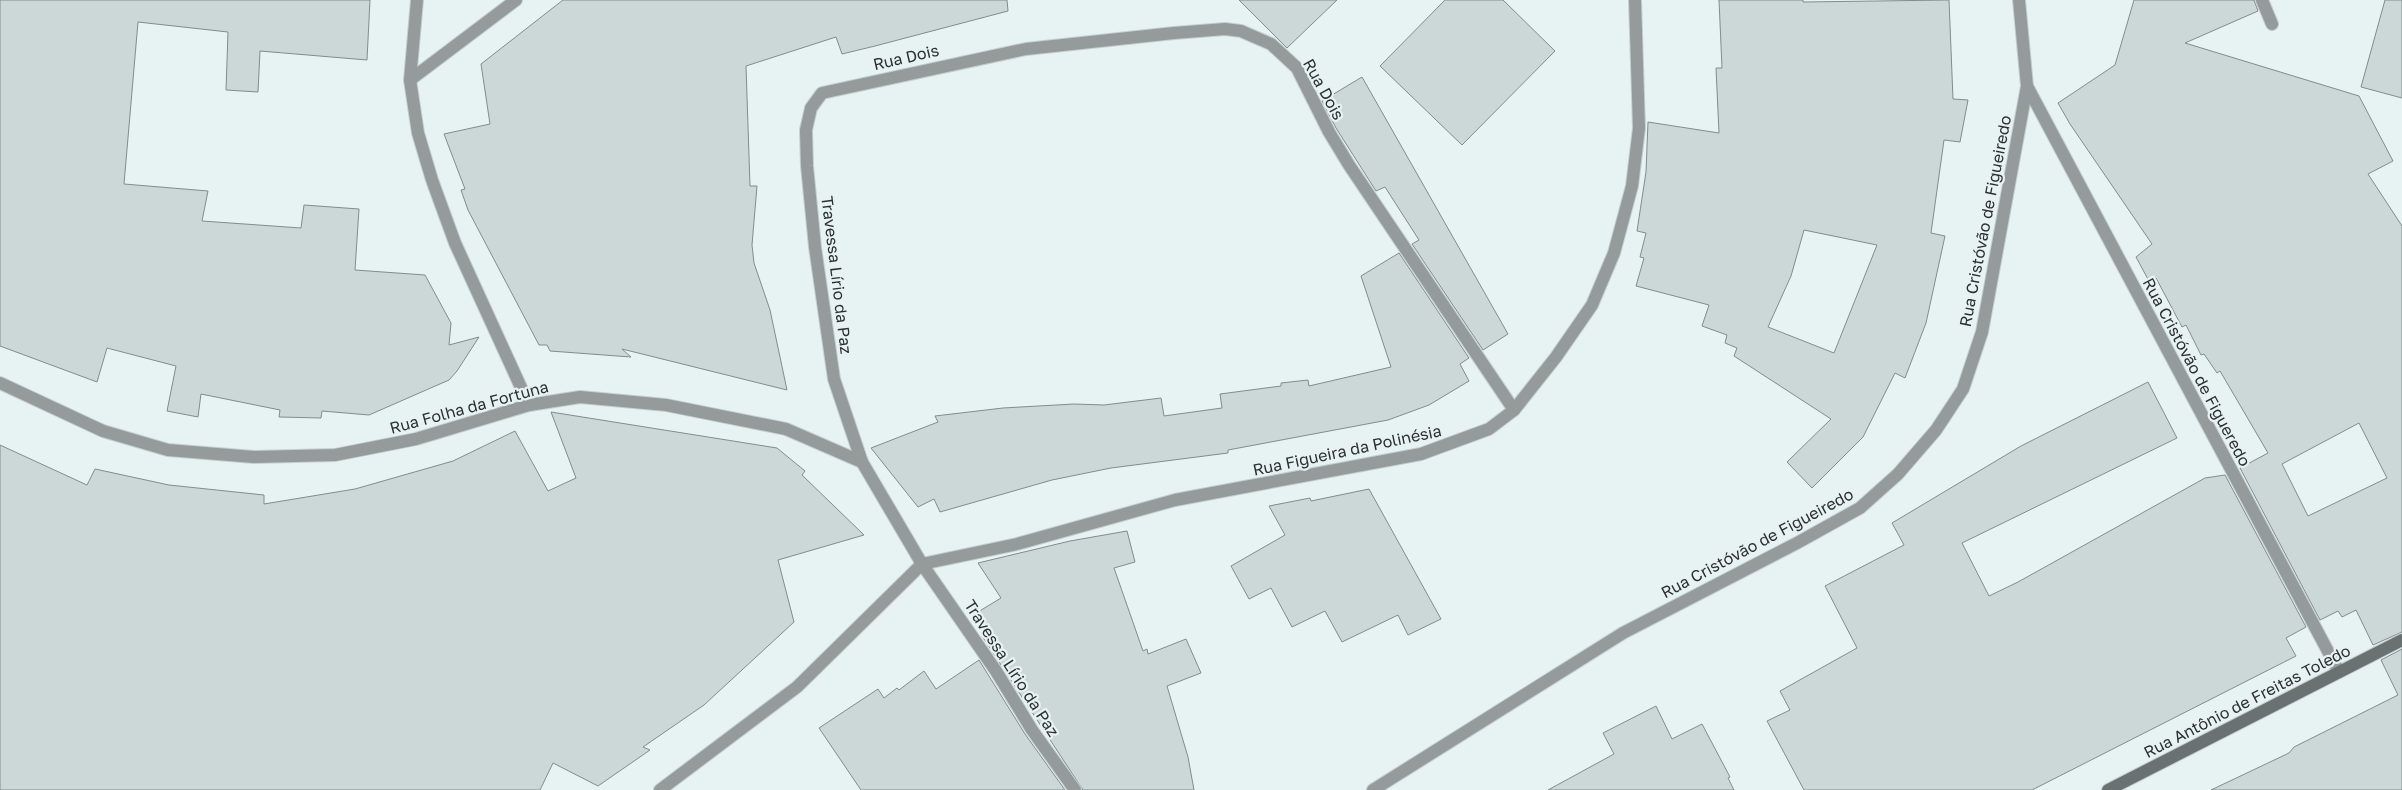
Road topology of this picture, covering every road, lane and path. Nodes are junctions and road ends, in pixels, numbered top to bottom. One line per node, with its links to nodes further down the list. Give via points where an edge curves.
1 (417, 0): 7 (street)
2 (516, 0): 7 (street)
3 (1635, 0): 12 (street, Rua Figueira da Polinésia, via 1639,128 1632,186 1614,253 1592,305)
4 (2020, 0): 8 (street)
5 (2262, 0): 6 (street)
6 (2272, 24)
7 (410, 80): 11 (street, via 418,133 448,225)
8 (2027, 86): 16 (street, Rua Cristóvão de Figueredo); 19 (street, Rua Cristóvão de Figueiredo, via 1982,332 1963,389 1936,430 1898,474 1860,508 1623,633)
9 (822, 93): 12 (street, Rua Dois, via 1026,49 1225,29 1256,36 1271,44 1297,68 1349,165); 13 (street, Travessa Lírio da Paz, via 811,108 806,130 815,247 834,379)
10 (0, 383): 11 (street, Rua Folha da Fortuna, via 103,431 168,450 254,457 335,455 416,440)
11 (529, 405): 13 (street, Rua Folha da Fortuna, via 580,397 666,405 786,429)
12 (1514, 410): 14 (street, Rua Figueira da Polinésia, via 1489,429 1421,454 1175,500 1017,544)
13 (862, 462): 14 (street)
14 (922, 564): 17 (street, via 797,687); 18 (street, Travessa Lírio da Paz)
15 (2402, 640): 16 (street, Rua Antônio de Freitas Toledo)
16 (2339, 672): 20 (street, Rua Antônio de Freitas Toledo)
17 (660, 790)
18 (1075, 790)
19 (1373, 790)
20 (2108, 790)

